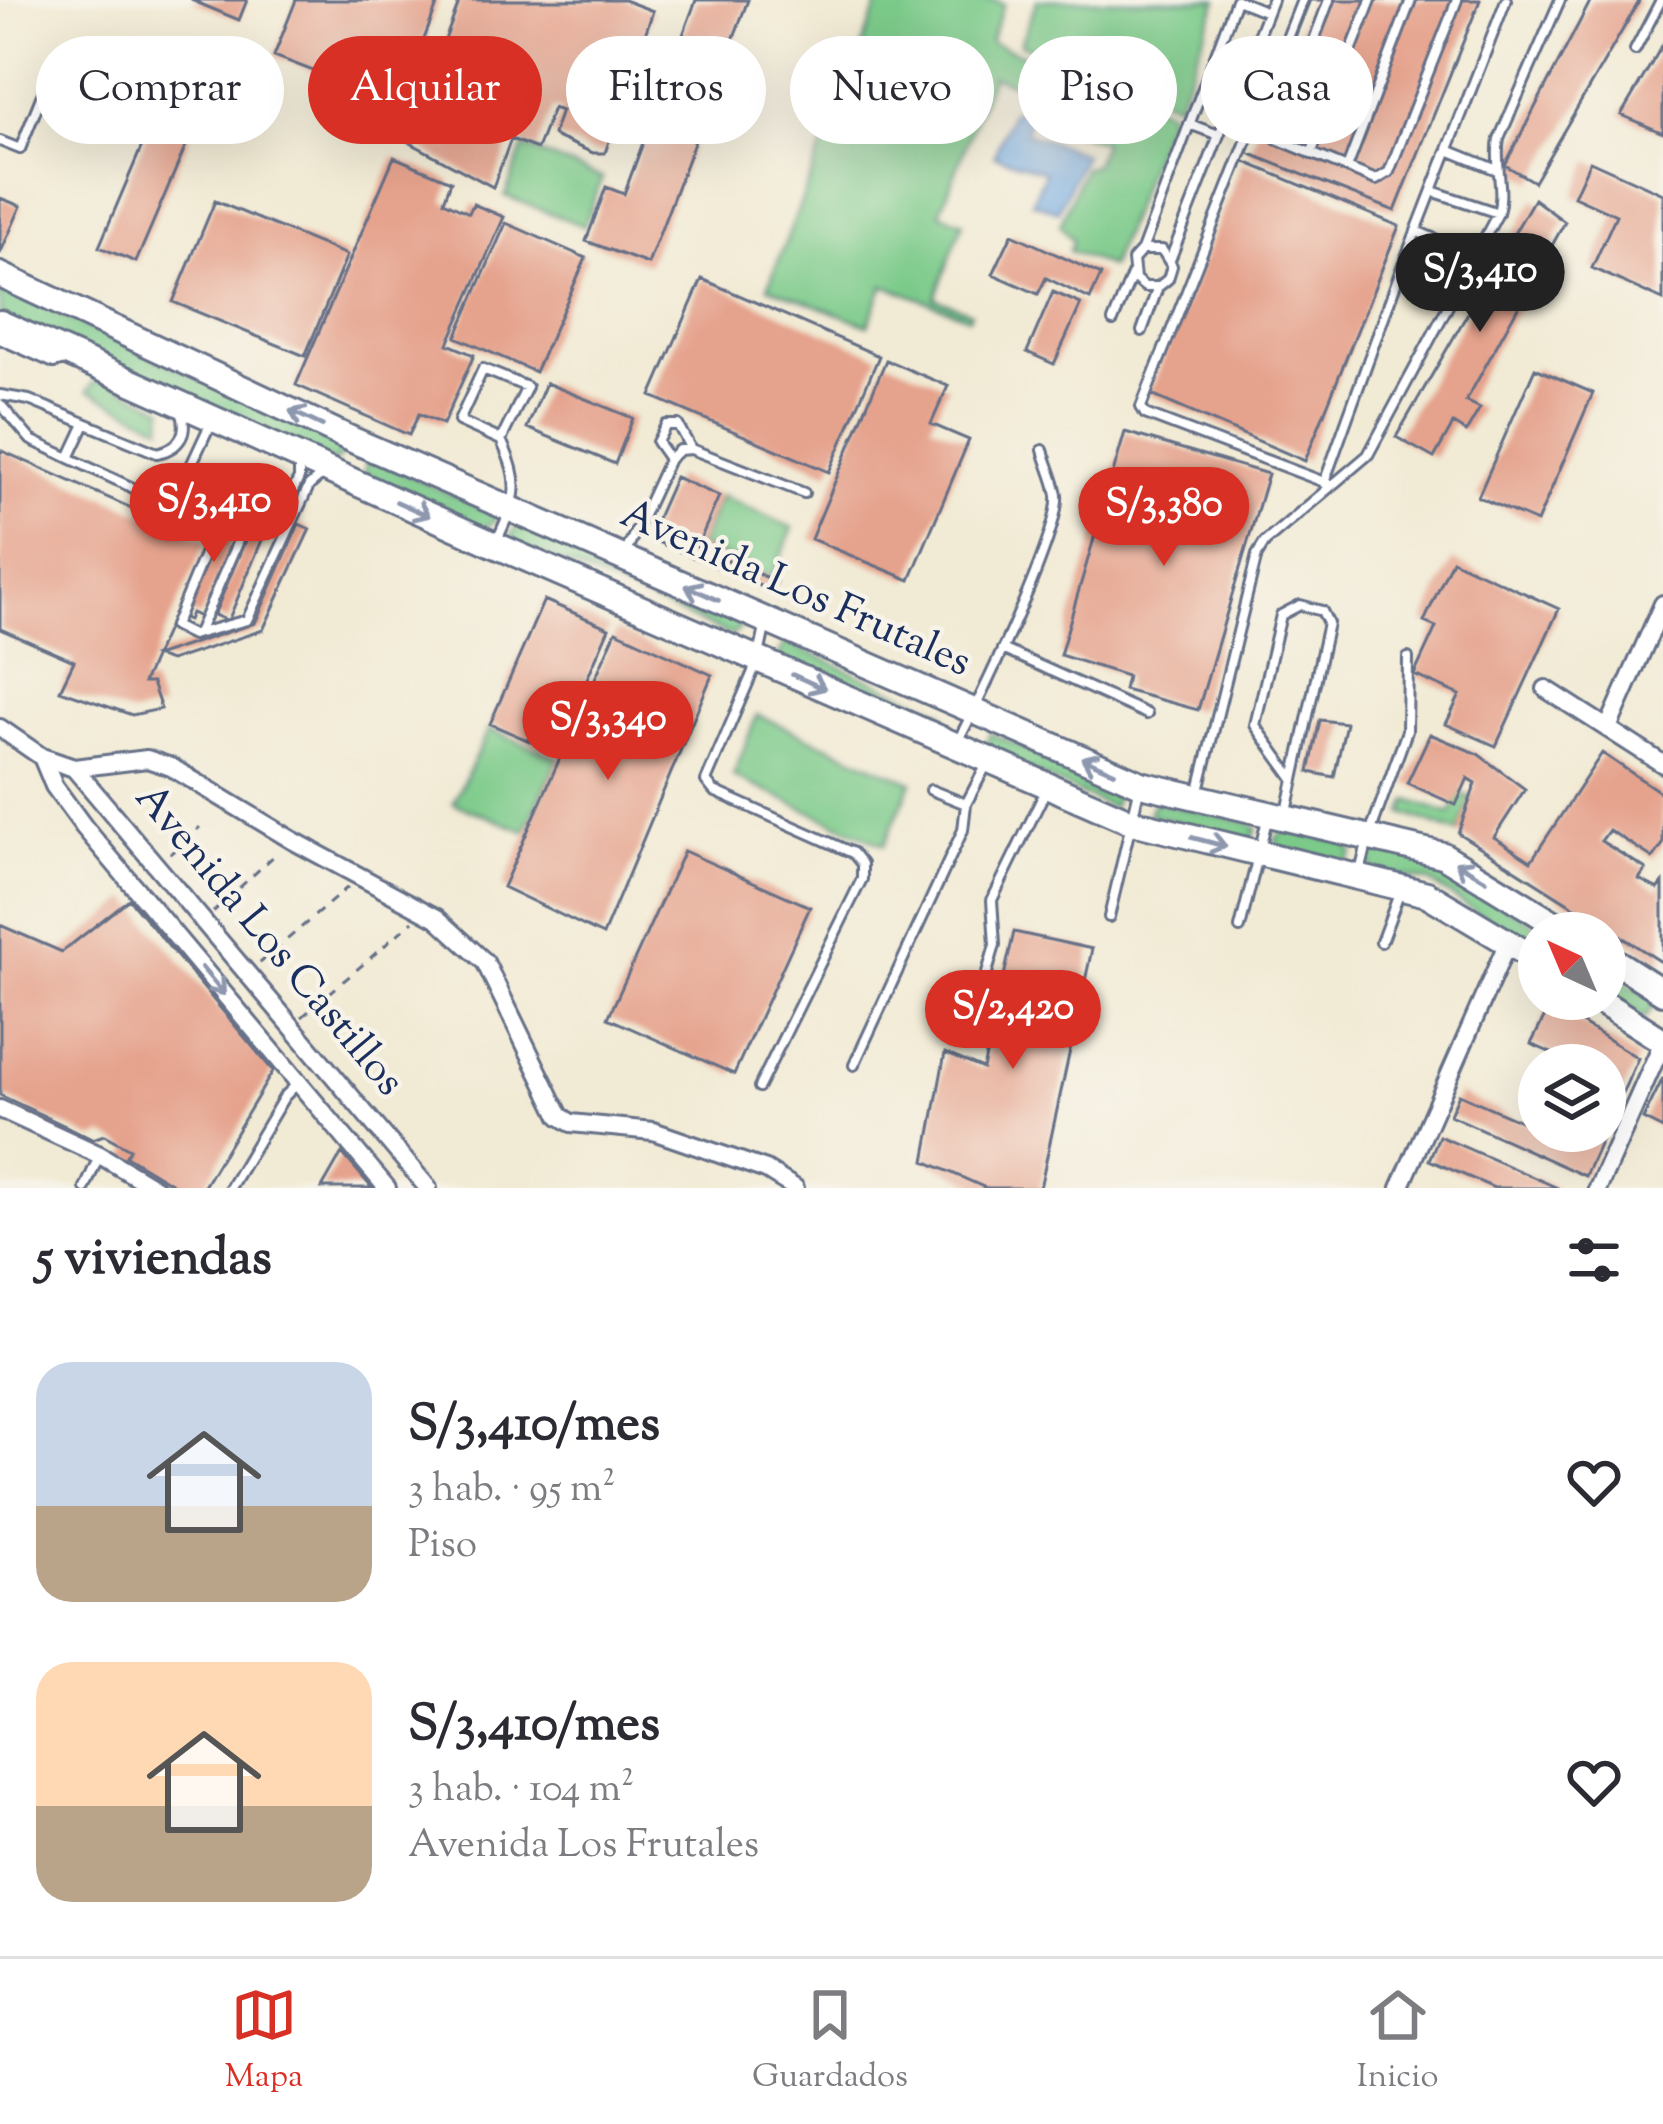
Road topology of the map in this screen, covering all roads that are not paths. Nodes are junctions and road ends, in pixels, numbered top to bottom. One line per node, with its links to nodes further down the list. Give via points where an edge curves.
1 (1237, 0): 11 (lane); 15 (lane)
2 (1272, 0): 11 (lane)
3 (1302, 0): 49 (lane, via 1141,407)
4 (1329, 0): 20 (lane, via 1277,136)
5 (1371, 0): 20 (lane)
6 (1411, 0): 21 (lane)
7 (1457, 0): 21 (lane, via 1389,172 1376,180)
8 (1506, 0): 19 (lane)
9 (1560, 0): 22 (lane, via 1499,139)
10 (1661, 0): 13 (lane)
11 (1267, 12): 12 (lane)
12 (1258, 36)
13 (1635, 50)
14 (36, 110): 17 (lane, via 20,149)
15 (1190, 124): 16 (lane); 26 (lane)
16 (1201, 128)
17 (0, 141)
18 (1216, 144): 28 (lane)
19 (1448, 150): 22 (lane); 23 (lane)
20 (1311, 154): 21 (lane)
21 (1347, 168)
22 (1497, 170): 24 (lane)
23 (1432, 191): 24 (lane); 25 (lane)
24 (1498, 214): 27 (lane)
25 (1416, 231): 27 (lane); 49 (lane)
26 (1142, 250): 28 (lane, via 1162,250); 29 (lane)
27 (1475, 256): 49 (lane, via 1368,455)
28 (1171, 260): 31 (lane)
29 (1132, 273): 31 (lane); 32 (lane)
30 (0, 275): 42 (main road, Avenida Los Frutales, one-way to 30)
31 (1158, 287): 34 (lane)
32 (1114, 320)
33 (0, 323): 36 (main road, Avenida Los Frutales)
34 (1142, 331)
35 (0, 339): 36 (lane, via 54,363)
36 (75, 357): 38 (main road, Avenida Los Frutales)
37 (0, 400): 40 (lane, via 28,400); 46 (lane, via 31,440)
38 (179, 404): 39 (main road, Avenida Los Frutales); 40 (lane, via 183,436 157,453)
39 (219, 422): 45 (main road, Avenida Los Frutales); 46 (lane, via 170,505)
40 (86, 424): 46 (lane)
41 (501, 440): 41 (lane, via 527,387 483,369 459,421); 51 (lane, via 514,468)
42 (355, 441): 48 (main road); 51 (main road, Avenida Los Frutales)
43 (691, 449): 47 (lane); 47 (lane, via 678,425 666,425 657,442); 50 (lane)
44 (1043, 450): 58 (lane, via 1055,512)
45 (295, 456): 48 (main road, Avenida Los Frutales); 52 (lane, via 299,478 277,525)
46 (69, 458)
47 (669, 459): 54 (lane)
48 (339, 476): 53 (main road, Avenida Los Frutales, one-way to 53); 57 (lane, via 320,474 309,486 247,620)
49 (1328, 484): 76 (lane, via 1257,555)
50 (803, 493)
51 (511, 509): 53 (lane); 54 (main road, Avenida Los Frutales)
52 (250, 513): 57 (lane); 57 (lane, via 225,504 174,626)
53 (495, 545): 60 (main road, Avenida Los Frutales)
54 (623, 558): 56 (main road, Avenida Los Frutales, one-way to 54)
55 (1663, 604): 65 (street)
56 (766, 622): 60 (lane); 62 (main road, Avenida Los Frutales)
57 (198, 634)
58 (1002, 649): 62 (lane); 63 (lane)
59 (1408, 658): 81 (lane, via 1407,731)
60 (758, 660): 66 (main road, Avenida Los Frutales, one-way to 66); 103 (lane, via 708,787 862,863 862,879)
61 (1546, 689): 65 (street)
62 (974, 711): 66 (lane); 72 (main road, Avenida Los Frutales, one-way to 62)
63 (1147, 714)
64 (0, 728): 67 (street, Avenida Los Castillos)
65 (1608, 728): 69 (street)
66 (956, 746): 68 (main road, Avenida Los Frutales)
67 (42, 757): 70 (street, Avenida Los Castillos); 80 (street, Avenida Los Castillos)
68 (988, 760): 73 (main road, Avenida Los Frutales); 77 (lane)
69 (1663, 764)
70 (74, 768): 75 (street, Avenida Los Castillos); 112 (street, via 147,759 189,776 460,936 485,962 560,1116 571,1123 653,1131)
71 (1293, 778): 71 (lane, via 1255,725 1281,615 1300,605 1322,611 1328,623); 78 (lane)
72 (1141, 784): 76 (main road, Avenida Los Frutales); 79 (lane)
73 (1048, 787): 79 (main road, Avenida Los Frutales); 98 (lane, via 992,900 995,945)
74 (931, 790): 77 (lane)
75 (99, 795): 80 (street); 83 (street, Avenida Los Castillos)
76 (1197, 798): 78 (main road, Avenida Los Frutales)
77 (966, 804): 100 (lane, via 963,830)
78 (1277, 815): 81 (main road, Avenida Los Frutales); 82 (lane)
79 (1132, 822): 82 (main road, Avenida Los Frutales, one-way to 82); 88 (lane)
80 (84, 827): 85 (street, Avenida Los Castillos)
81 (1369, 836): 84 (lane); 87 (main road, Avenida Los Frutales, one-way to 81, via 1443,854)
82 (1259, 856): 84 (main road, Avenida Los Frutales); 90 (lane)
83 (157, 865): 85 (street); 89 (street, Avenida Los Castillos)
84 (1359, 877): 86 (main road, Avenida Los Frutales)
85 (134, 886): 91 (street, Avenida Los Castillos)
86 (1402, 887): 92 (lane); 93 (main road, Avenida Los Frutales)
87 (1536, 912)
88 (1109, 917)
89 (203, 920): 91 (street); 102 (street, Avenida Los Castillos)
90 (1240, 928)
91 (180, 942): 101 (street, Avenida Los Castillos, one-way to 101)
92 (1381, 942)
93 (1508, 942): 94 (main road, Avenida Los Frutales); 113 (street)
94 (1518, 948)
95 (1626, 968): 96 (main road)
96 (1663, 992)
97 (1626, 1018): 99 (main road)
98 (969, 1036)
99 (1663, 1042): 114 (street)
100 (854, 1065)
101 (298, 1082): 104 (street, Avenida Los Castillos); 109 (lane)
102 (343, 1087): 104 (street); 111 (street, Avenida Los Castillos)
103 (759, 1087)
104 (319, 1107): 110 (street, Avenida Los Castillos)
105 (0, 1109): 106 (street)
106 (100, 1155): 107 (lane); 108 (street)
107 (86, 1188)
108 (155, 1188)
109 (230, 1188)
110 (387, 1188)
111 (428, 1188)
112 (795, 1188)
113 (1400, 1188)
114 (1598, 1188)

